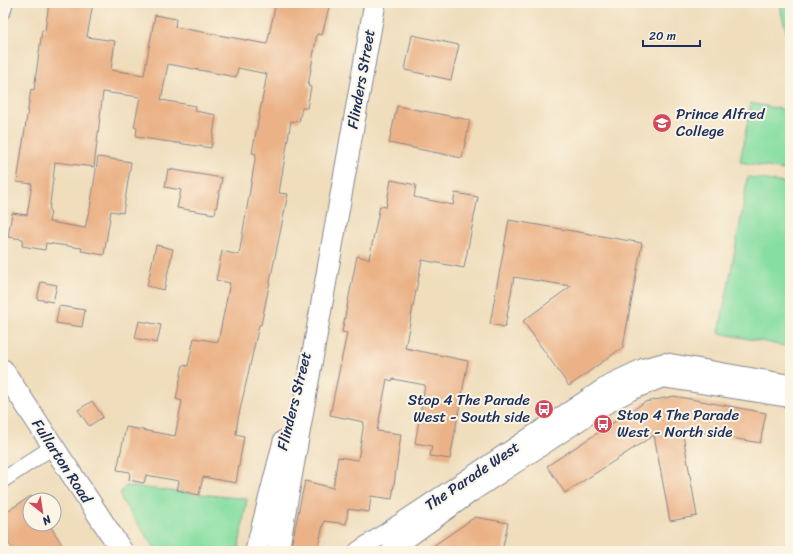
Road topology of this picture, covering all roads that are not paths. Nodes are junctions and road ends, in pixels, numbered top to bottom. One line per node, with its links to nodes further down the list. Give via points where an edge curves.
1 (4, 3): 3 (street)
2 (375, 3): 4 (main road, Flinders Street)
3 (3, 11)
4 (331, 250): 11 (main road, Flinders Street); 12 (main road, Flinders Street)
5 (3, 370): 8 (main road, Fullarton Road)
6 (790, 384): 13 (street, The Parade West, via 665,362 643,368 611,383)
7 (790, 398): 14 (street, The Parade West, via 663,378 598,409 471,493)
8 (54, 446): 9 (street); 10 (main road, Fullarton Road)
9 (3, 480)
10 (122, 551)
11 (256, 551)
12 (278, 551)
13 (358, 551)
14 (390, 551)

